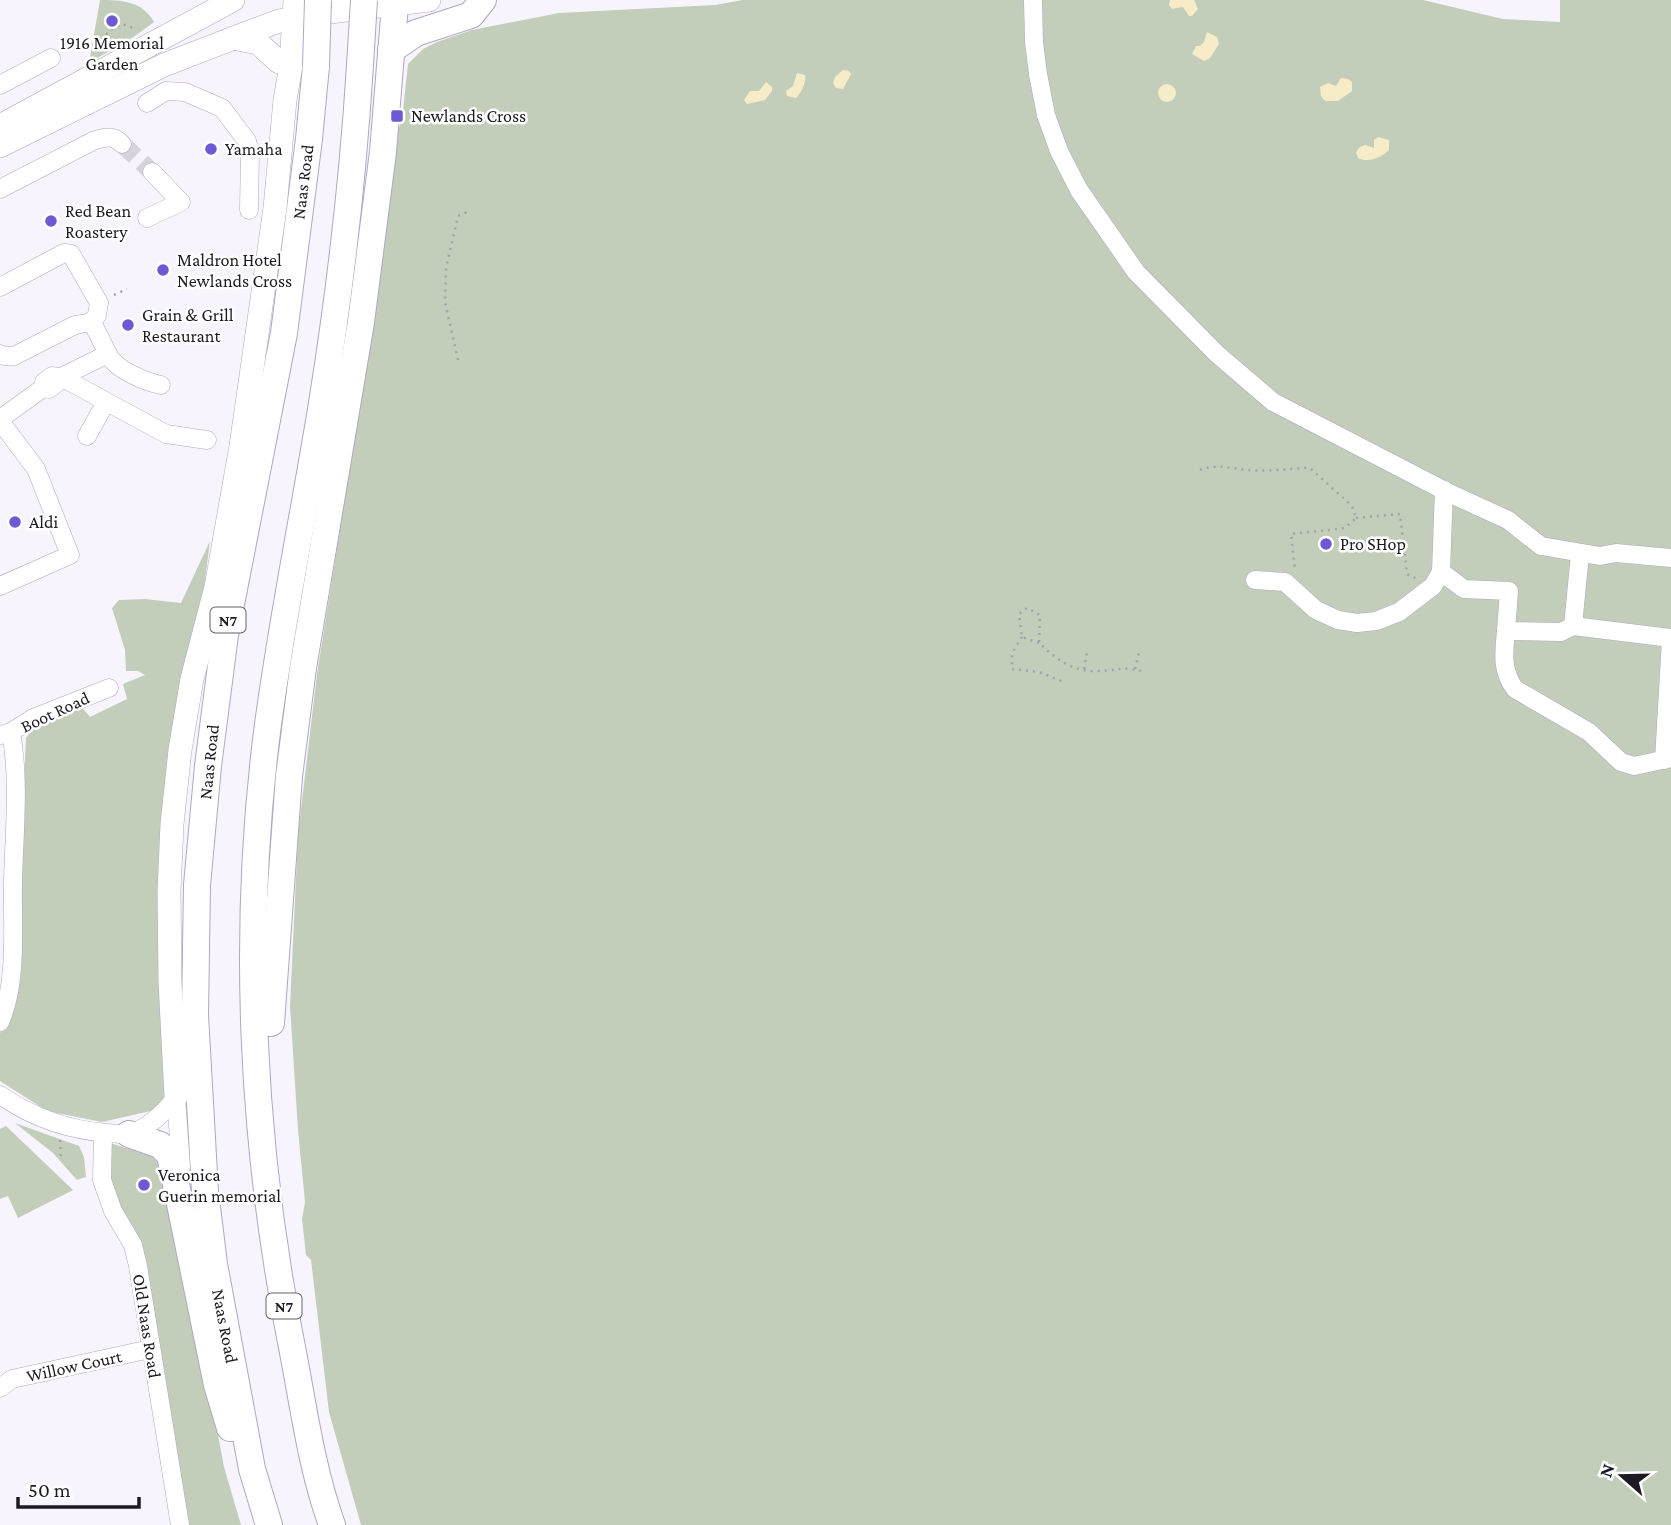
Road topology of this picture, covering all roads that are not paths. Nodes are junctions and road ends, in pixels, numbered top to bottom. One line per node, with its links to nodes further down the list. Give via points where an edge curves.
1 (204, 0): 11 (main road)
2 (233, 0): 11 (main road)
3 (318, 0): 55 (highway, Naas Road / N7, bridge, via 316,66 285,333 225,635 208,766 197,886 195,1015)
4 (364, 0): 54 (highway, N7, bridge, via 355,150 335,318 266,741 253,939)
5 (429, 0): 8 (main road)
6 (483, 0): 12 (highway, via 471,15 416,33)
7 (1033, 0): 37 (street, via 1038,74 1059,151 1079,190 1136,272 1217,354 1273,402)
8 (395, 2): 9 (main road); 12 (highway)
9 (287, 10): 10 (main road); 14 (main road); 16 (main road, via 291,65)
10 (233, 38): 14 (main road, via 258,43); 20 (main road, via 153,70)
11 (144, 40): 18 (main road)
12 (391, 50): 54 (highway, via 361,323 289,776 271,1013 270,1114)
13 (51, 58): 15 (street)
14 (279, 62): 16 (main road)
15 (0, 85)
16 (285, 100): 22 (main road)
17 (147, 103): 21 (street, via 166,91 185,92 222,108)
18 (0, 126)
19 (122, 144): 24 (street, via 110,136 95,140)
20 (0, 146)
21 (250, 152): 22 (street); 25 (street)
22 (280, 153): 43 (main road, via 252,368)
23 (152, 172): 26 (street, via 181,202)
24 (0, 189)
25 (249, 210)
26 (147, 218)
27 (0, 287): 28 (street, via 64,253 71,254 99,303)
28 (92, 322): 29 (street, via 75,325 14,356); 30 (street)
29 (0, 354)
30 (108, 354): 31 (street); 32 (street, via 110,361 147,382)
31 (60, 377): 33 (street); 34 (street, via 52,376)
32 (162, 385)
33 (106, 402): 35 (street); 36 (street, via 166,434)
34 (0, 420): 42 (street, via 36,469 70,555)
35 (88, 436)
36 (207, 440)
37 (1444, 490): 38 (street, via 1508,520 1541,546); 40 (street)
38 (1580, 554): 39 (street); 44 (street)
39 (1671, 558)
40 (1437, 579): 41 (street, via 1399,612 1357,623 1316,610 1285,582); 45 (street, via 1464,589 1509,591)
41 (1255, 580)
42 (0, 586)
43 (216, 587): 52 (main road, via 192,679 172,824 169,932); 55 (highway, via 189,774 181,902 190,1098)
44 (1573, 626): 45 (street, via 1561,632); 46 (street)
45 (1506, 631): 49 (street, via 1504,665 1515,689 1589,732 1621,762 1634,766)
46 (1671, 638): 49 (street)
47 (109, 688): 48 (street, Boot Road)
48 (5, 733): 50 (street, via 16,763 9,993)
49 (1667, 759)
50 (0, 1021)
51 (0, 1095): 53 (street, via 46,1121)
52 (176, 1097): 53 (street, via 165,1112); 56 (street)
53 (116, 1133): 56 (highway, via 160,1145 170,1155); 57 (street, Old Naas Road, via 102,1180 133,1245)
54 (263, 1161): 62 (highway, N7, via 309,1450)
55 (204, 1179): 59 (highway, Naas Road / N7, via 214,1264)
56 (193, 1265): 59 (highway, via 224,1411)
57 (150, 1349): 58 (street, Willow Court, via 12,1379); 60 (street, Old Naas Road)
58 (0, 1388)
59 (252, 1469): 61 (highway, Naas Road / N7)
60 (180, 1525)
61 (269, 1525)
62 (332, 1525)

